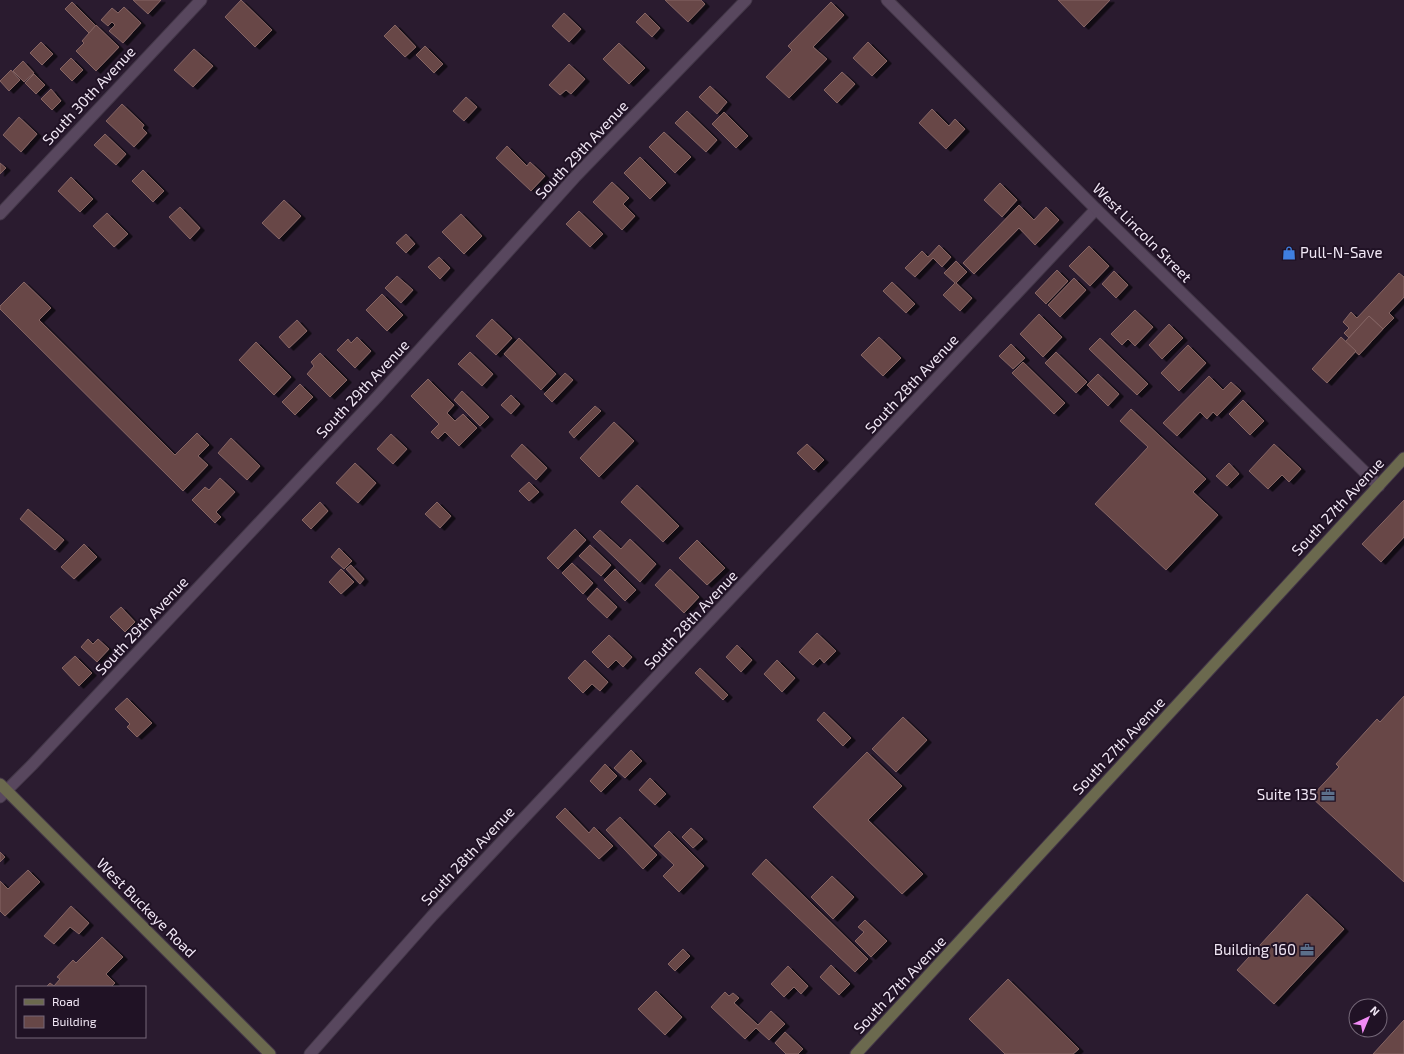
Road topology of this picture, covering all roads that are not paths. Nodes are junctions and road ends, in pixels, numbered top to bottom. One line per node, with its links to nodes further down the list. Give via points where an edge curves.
1 (201, 0): 5 (street, South 30th Avenue)
2 (746, 0): 8 (street, South 29th Avenue, via 575,177 378,396 32,765)
3 (887, 0): 4 (street, West Lincoln Street)
4 (1096, 209): 7 (street, West Lincoln Street); 10 (street, South 28th Avenue, via 438,910)
5 (0, 214)
6 (1404, 458): 7 (main road, South 27th Avenue)
7 (1379, 486): 11 (main road, South 27th Avenue)
8 (2, 790): 9 (main road, West Buckeye Road)
9 (270, 1054)
10 (310, 1054)
11 (856, 1054)

